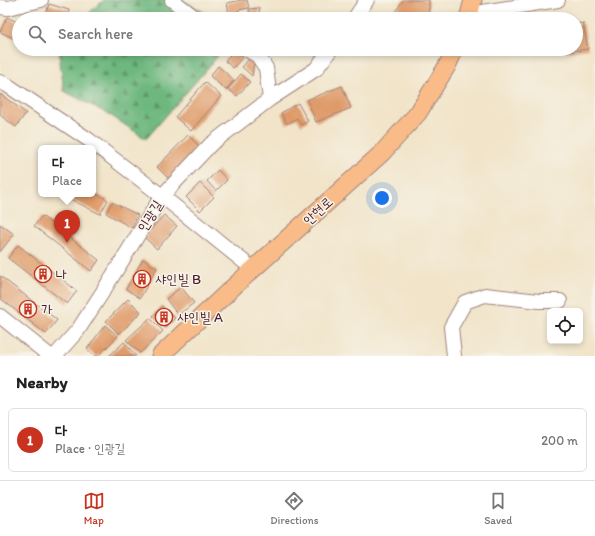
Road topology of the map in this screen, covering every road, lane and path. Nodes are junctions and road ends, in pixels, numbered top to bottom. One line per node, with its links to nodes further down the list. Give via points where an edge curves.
1 (41, 0): 5 (street, via 8,8)
2 (172, 0): 7 (street)
3 (367, 0): 8 (street)
4 (558, 0): 6 (street)
5 (0, 7)
6 (470, 11)
7 (188, 12)
8 (359, 12)
9 (258, 56): 13 (street, via 266,68)
10 (326, 56): 13 (street, 인광길, via 316,69)
11 (452, 56): 15 (main road, 안현로, via 418,113 382,152)
12 (0, 82): 14 (street, via 90,140)
13 (270, 99): 14 (street, 인광길, via 211,144)
14 (162, 196): 15 (street); 19 (street, 인광길, via 78,330)
15 (253, 269): 20 (main road, 안현로)
16 (560, 302): 21 (street, via 485,295 464,302 451,327)
17 (0, 316): 18 (street)
18 (50, 356)
19 (55, 356)
20 (160, 356)
21 (454, 356)

